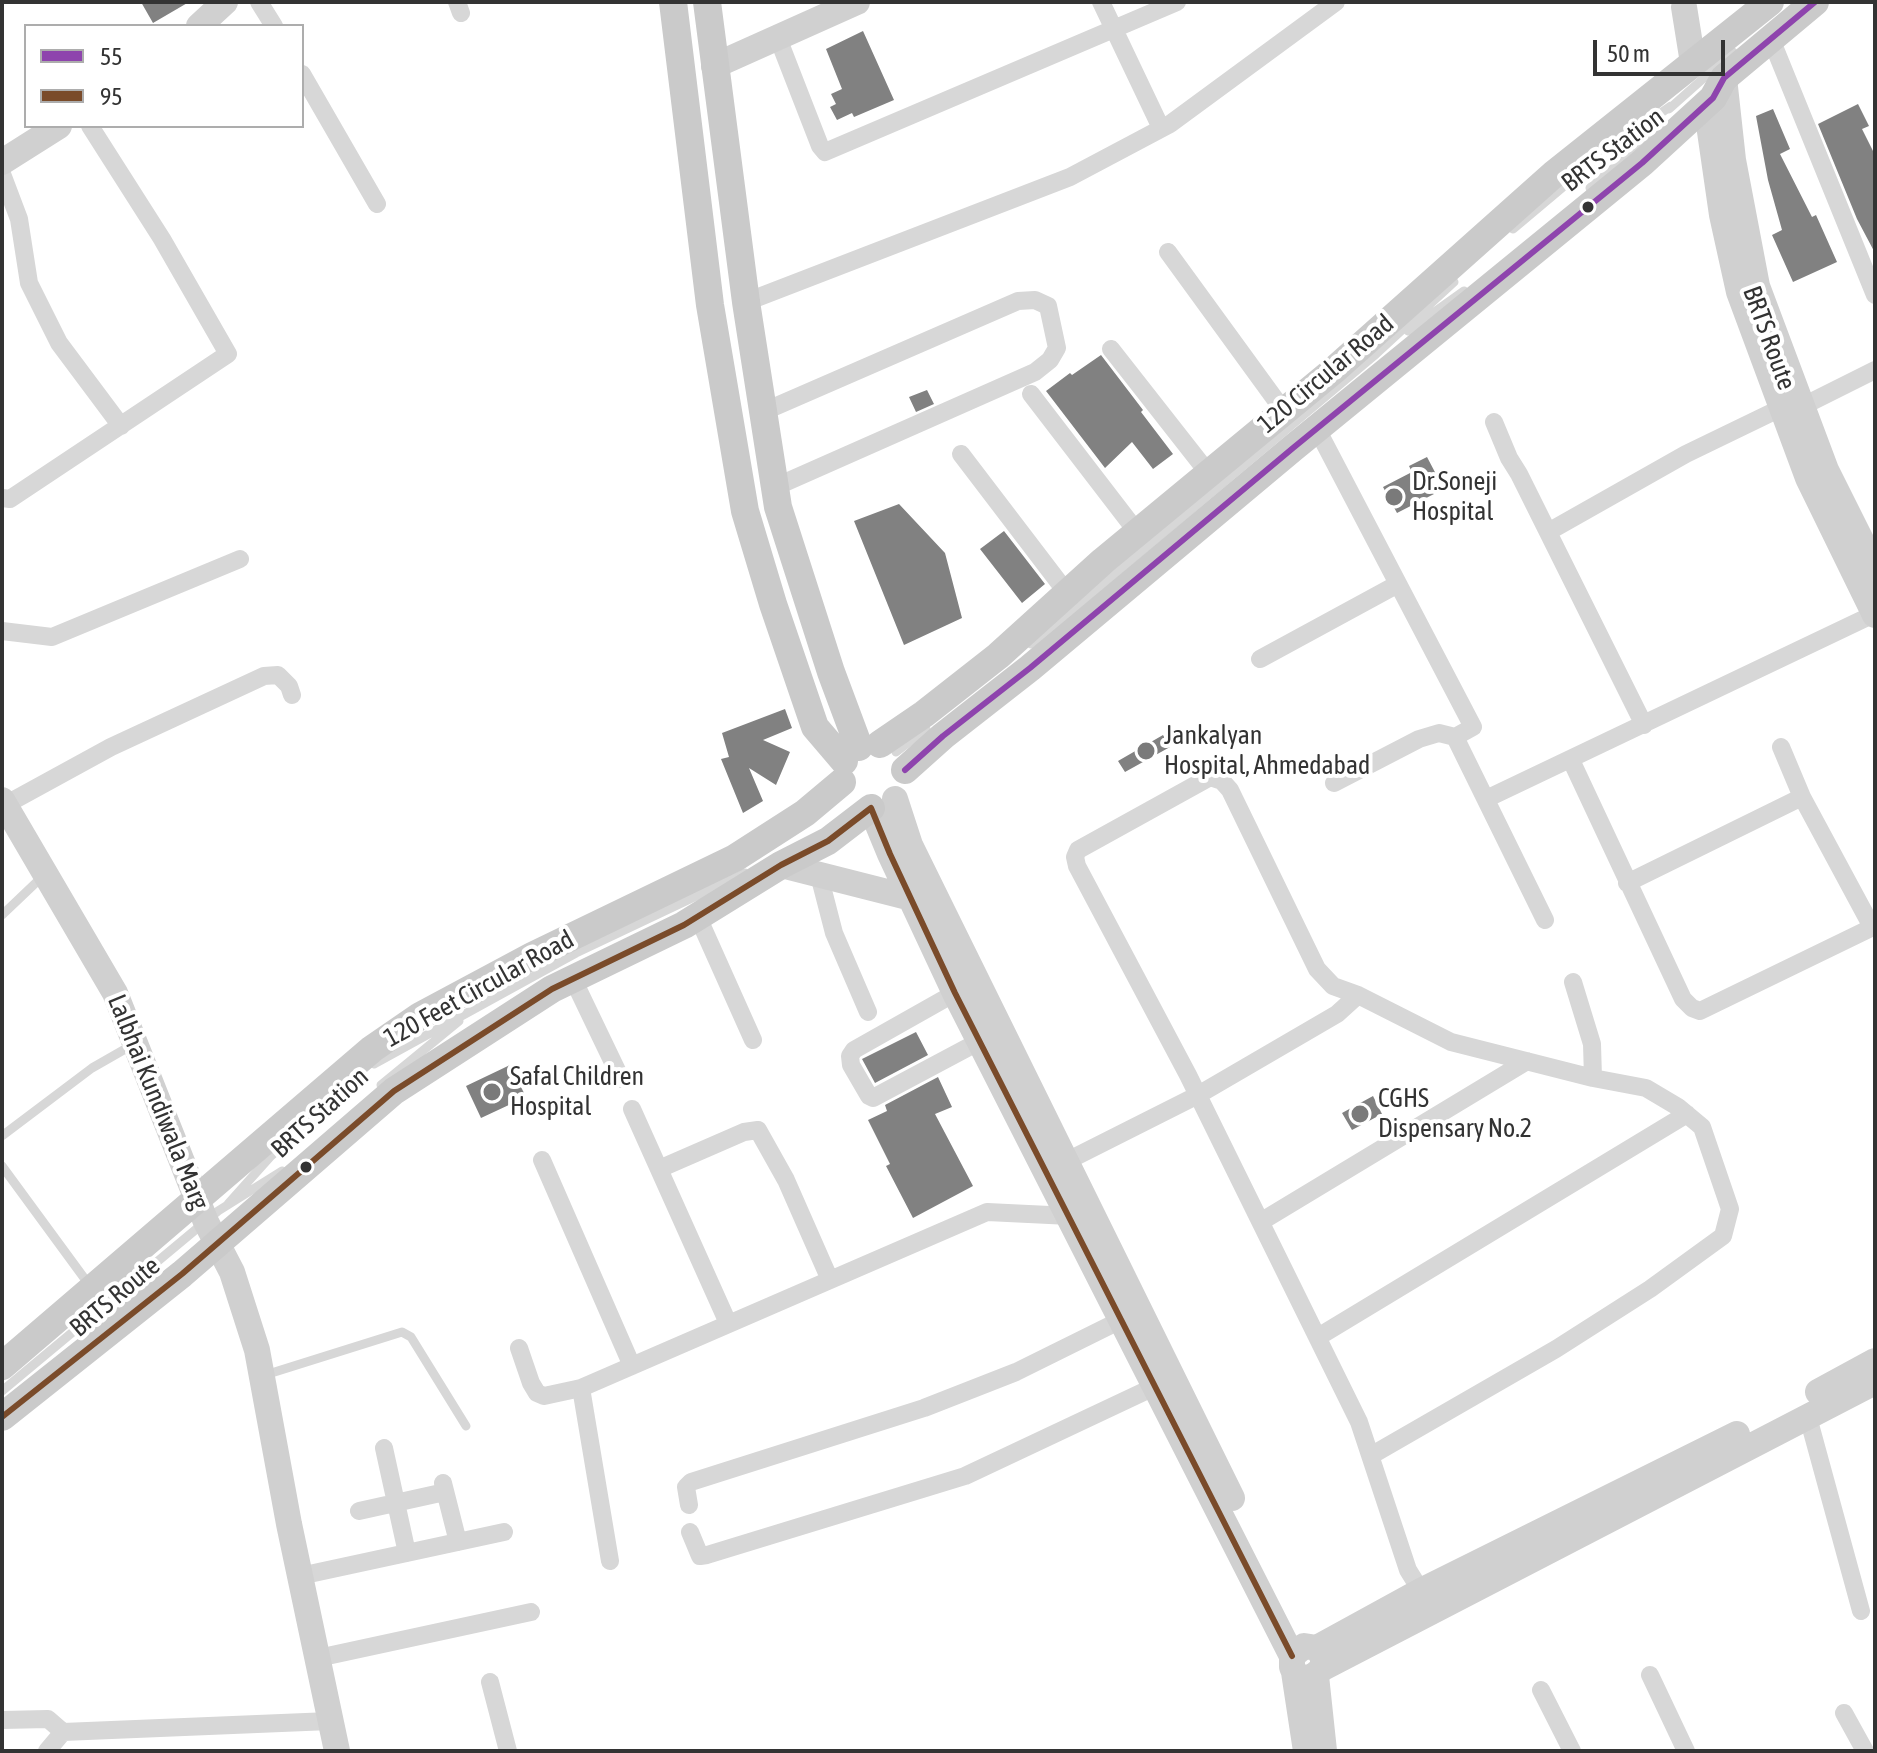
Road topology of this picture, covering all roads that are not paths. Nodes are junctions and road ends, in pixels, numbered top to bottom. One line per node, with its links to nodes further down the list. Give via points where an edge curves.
1 (259, 2): 13 (street)
2 (673, 2): 64 (main road, via 710,305 745,511 815,727)
3 (707, 2): 17 (main road)
4 (857, 2): 15 (main road)
5 (1101, 2): 14 (street)
6 (1177, 2): 14 (street)
7 (1336, 2): 23 (street)
8 (1770, 2): 18 (main road, 120 Circular Road)
9 (1815, 2): 16 (main road, 120 Circular Road)
10 (219, 4): 12 (main road)
11 (1682, 4): 18 (main road)
12 (201, 24)
13 (273, 24)
14 (1114, 30): 15 (street, via 825,152); 23 (street)
15 (778, 38): 17 (main road)
16 (1758, 41): 18 (main road, 120 Circular Road); 32 (street)
17 (714, 66): 33 (main road)
18 (1710, 75): 20 (lane); 38 (main road, via 1757,286); 39 (main road, 120 Circular Road, via 1554,174); 43 (main road, 120 Circular Road, via 1642,163); 53 (lane, BRTS Route, via 1750,290 1823,485)
19 (304, 77): 27 (street)
20 (1671, 106): 26 (lane, BRTS Station, via 1623,160); 28 (lane, BRTS Station, via 1607,150)
21 (56, 128): 24 (main road)
22 (91, 128): 42 (street, via 228,354)
23 (1161, 128): 33 (street, via 1070,177)
24 (2, 162)
25 (2, 174): 42 (street, via 19,219 29,283 59,343)
26 (1578, 198)
27 (377, 204)
28 (1503, 237)
29 (1168, 252): 39 (street)
30 (1457, 279): 35 (lane)
31 (1474, 284): 35 (lane)
32 (1875, 295)
33 (746, 302): 40 (main road)
34 (1111, 349): 45 (street)
35 (1376, 354): 57 (lane)
36 (1875, 370): 38 (street)
37 (1031, 394): 48 (street)
38 (1791, 407): 49 (street, via 1686,454); 51 (main road); 55 (main road, via 1808,478)
39 (1283, 410): 45 (main road, 120 Circular Road)
40 (765, 411): 46 (main road); 46 (street, via 1018,301 1048,306 1057,348 1035,372)
41 (1494, 422): 49 (street)
42 (121, 426): 47 (street, via 10,499)
43 (1317, 429): 52 (street); 64 (main road, 120 Circular Road, via 943,736)
44 (961, 454): 54 (street)
45 (1209, 474): 48 (main road, 120 Circular Road)
46 (775, 487): 64 (main road, via 831,672)
47 (2, 498)
48 (1137, 532): 54 (main road, 120 Circular Road)
49 (1548, 532): 61 (street)
50 (240, 559): 56 (street, via 52,637)
51 (1875, 568)
52 (1398, 584): 58 (street); 62 (street, via 1473,727)
53 (1875, 590)
54 (1067, 593): 64 (main road, 120 Circular Road)
55 (1875, 614): 61 (street)
56 (2, 631)
57 (1020, 653)
58 (1260, 659)
59 (292, 695): 69 (street, via 278,675 264,676)
60 (933, 723): 64 (lane)
61 (1644, 725): 65 (street)
62 (1455, 737): 66 (street, via 1439,733 1419,739); 68 (street)
63 (1781, 747): 67 (street)
64 (871, 759): 70 (main road, via 902,791); 70 (main road, via 852,800); 107 (main road, 120 Feet Circular Road, via 805,813 735,858 532,956 420,1016 372,1049 239,1165)
65 (1571, 760): 68 (street); 74 (street)
66 (1334, 783)
67 (1802, 797): 74 (street); 79 (street)
68 (1486, 799): 78 (street)
69 (3, 802): 72 (main road, Lalbhai Kundiwala Marg)
70 (883, 803): 71 (main road, 120 Feet Circular Road, via 828,841); 75 (main road); 101 (main road, via 916,857)
71 (770, 865): 73 (main road); 77 (main road, 120 Feet Circular Road); 84 (lane, via 576,953)
72 (46, 873): 76 (lane); 88 (main road, Lalbhai Kundiwala Marg, via 115,993)
73 (819, 875): 75 (main road); 85 (street, via 834,933)
74 (1627, 883): 79 (street, via 1683,999 1700,1011)
75 (911, 898): 82 (main road)
76 (2, 915)
77 (698, 917): 80 (main road, 120 Feet Circular Road); 86 (street)
78 (1545, 920)
79 (1873, 926)
80 (573, 979): 92 (street); 107 (main road, 120 Feet Circular Road, via 474,1038)
81 (1573, 982): 91 (street, via 1592,1044)
82 (955, 993): 87 (main road); 87 (street, via 854,1050 851,1065 873,1098)
83 (1358, 995): 89 (street, via 1451,1042); 95 (street, via 1337,1014); 95 (street, via 1333,986 1317,969 1222,781 1210,777 1078,850 1082,877)
84 (479, 1005): 90 (lane, BRTS Station); 93 (lane, BRTS Station)
85 (868, 1012)
86 (753, 1040)
87 (980, 1041): 105 (main road)
88 (136, 1043): 98 (lane, via 92,1068); 107 (main road, Lalbhai Kundiwala Marg)
89 (1527, 1061): 91 (street); 106 (street)
90 (365, 1073)
91 (1593, 1078): 97 (street, via 1646,1088)
92 (621, 1079)
93 (377, 1088)
94 (341, 1094): 104 (lane, BRTS Station, via 270,1157)
95 (1198, 1095): 101 (street); 106 (street)
96 (632, 1109): 103 (street)
97 (1687, 1114): 112 (street); 127 (street, via 1702,1127 1730,1209 1723,1236 1556,1349)
98 (2, 1136)
99 (297, 1159): 104 (lane, BRTS Station)
100 (542, 1160): 116 (street)
101 (1067, 1161): 141 (main road)
102 (2, 1166): 109 (lane)
103 (659, 1169): 108 (street, via 758,1130 780,1166); 111 (street)
104 (228, 1204): 107 (lane, BRTS Route)
105 (1070, 1216): 108 (street, via 987,1212); 110 (main road)
106 (1262, 1221): 112 (street)
107 (206, 1222): 109 (main road, 120 Feet Circular Road); 117 (main road, Lalbhai Kundiwala Marg, via 232,1272); 121 (lane, BRTS Route); 122 (main road, 120 Feet Circular Road)
108 (830, 1280): 111 (street)
109 (92, 1289): 115 (main road, 120 Feet Circular Road)
110 (1121, 1320): 119 (main road); 129 (street, via 1016,1372 924,1408 691,1482 686,1487)
111 (728, 1323): 116 (street)
112 (1318, 1337): 127 (street)
113 (519, 1348): 120 (street, via 537,1393)
114 (1875, 1361): 125 (main road)
115 (2, 1366)
116 (632, 1366): 120 (street)
117 (262, 1376): 124 (lane, via 402,1332 411,1337); 136 (main road, Lalbhai Kundiwala Marg)
118 (1875, 1382): 123 (main road)
119 (1156, 1386): 132 (street, via 965,1476 707,1555 700,1556); 141 (main road)
120 (581, 1388): 135 (street)
121 (2, 1391)
122 (2, 1417)
123 (1808, 1417): 125 (main road); 138 (street)
124 (466, 1426)
125 (1762, 1432): 137 (main road); 141 (main road)
126 (384, 1448): 128 (street)
127 (1372, 1455): 137 (street, via 1408,1570)
128 (396, 1503): 130 (street); 133 (street, via 444,1488); 134 (street)
129 (689, 1505)
130 (359, 1511)
131 (504, 1532): 133 (street)
132 (690, 1532)
133 (458, 1542): 134 (street)
134 (407, 1553): 136 (street)
135 (610, 1561)
136 (300, 1576): 140 (main road, Lalbhai Kundiwala Marg)
137 (1421, 1591): 141 (main road)
138 (1861, 1611)
139 (531, 1612): 140 (street)
140 (318, 1658): 147 (main road, Lalbhai Kundiwala Marg)
141 (1308, 1661): 149 (main road)
142 (1650, 1675): 154 (street)
143 (490, 1682): 152 (street)
144 (1541, 1690): 153 (street)
145 (1844, 1713): 155 (street)
146 (2, 1720): 148 (street, via 48,1719)
147 (330, 1721): 148 (street); 151 (main road, Lalbhai Kundiwala Marg)
148 (63, 1732): 150 (street)
149 (1309, 1747)
150 (47, 1751)
151 (337, 1751)
152 (508, 1751)
153 (1572, 1751)
154 (1686, 1751)
155 (1865, 1751)

